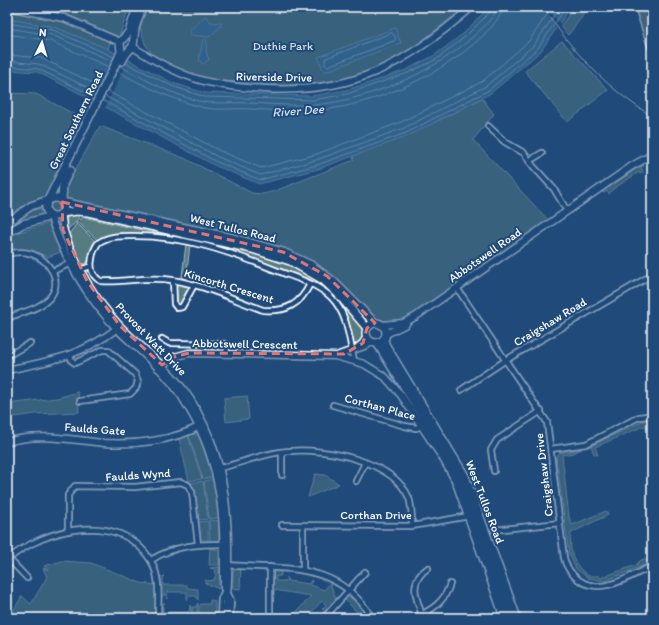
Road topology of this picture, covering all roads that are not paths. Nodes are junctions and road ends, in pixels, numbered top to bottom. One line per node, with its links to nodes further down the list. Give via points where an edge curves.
1 (7, 7): 9 (street, Riverside Drive, via 68,19)
2 (137, 7): 9 (main road, Great Southern Road)
3 (142, 7): 9 (main road, Great Southern Road)
4 (472, 7): 9 (street, Riverside Drive, via 422,47 386,68 349,82 306,90 208,84)
5 (639, 7): 7 (main road)
6 (646, 7): 7 (main road)
7 (648, 19): 8 (main road); 10 (main road)
8 (652, 26)
9 (126, 47): 15 (main road, Great Southern Road)
10 (652, 47)
11 (488, 126): 14 (street, via 524,153)
12 (542, 153): 14 (street)
13 (652, 155): 19 (street, Abbotswell Road)
14 (529, 161): 19 (street, via 554,189)
15 (65, 176): 16 (main road, Great Southern Road); 17 (main road, Great Southern Road); 18 (main road, via 65,190 69,198)
16 (48, 200): 17 (main road, via 56,198); 21 (main road, via 45,208); 22 (main road, via 31,206)
17 (62, 202): 18 (main road, West Tullos Road); 20 (main road, via 64,208)
18 (84, 206): 36 (main road, West Tullos Road, via 254,243 293,256 333,281)
19 (567, 211): 33 (street, Abbotswell Road)
20 (61, 213): 21 (main road, via 56,216); 27 (street, Provost Watt Drive, via 63,230); 38 (main road, West Tullos Road, via 88,212 252,249 290,261 328,284)
21 (50, 215): 23 (main road, via 23,224); 25 (street, Provost Watt Drive)
22 (7, 223)
23 (7, 233)
24 (7, 254): 28 (street, via 31,254)
25 (71, 263): 27 (street); 28 (street); 37 (street, Provost Watt Drive, via 90,295)
26 (91, 266): 27 (street); 30 (street, Kincorth Crescent, via 94,276 101,281 146,278); 31 (street, via 95,248 102,240 119,236 153,236 207,245)
27 (80, 270): 37 (street, Provost Watt Drive)
28 (53, 271): 35 (street, via 55,286 51,296 43,303)
29 (652, 275): 50 (street, Craigshaw Road)
30 (173, 280): 32 (street, Kincorth Crescent); 32 (street, via 174,304 177,308 182,307)
31 (310, 284): 32 (street, Kincorth Crescent, via 295,305 275,311 263,310); 44 (street, via 326,293 340,310)
32 (194, 285)
33 (457, 288): 34 (street, Abbotswell Road); 50 (street, Craigshaw Drive)
34 (415, 317): 36 (street, via 403,323); 39 (street)
35 (7, 318)
36 (378, 324): 38 (main road); 39 (main road, via 385,329)
37 (118, 327): 46 (street, via 94,344); 51 (street, Provost Watt Drive)
38 (367, 332): 42 (main road, via 371,341); 44 (street, Abbotswell Crescent, via 363,343)
39 (385, 337): 42 (main road); 100 (main road, West Tullos Road, via 385,344 465,476)
40 (162, 339): 45 (street, via 169,343 224,344 227,347)
41 (30, 343): 47 (street)
42 (377, 343): 99 (main road, West Tullos Road, via 459,478)
43 (367, 345): 44 (street, Abbotswell Crescent)
44 (352, 351): 48 (street, Abbotswell Crescent); 49 (street)
45 (226, 354): 48 (street, Abbotswell Crescent); 51 (street, Abbotswell Crescent, via 183,354)
46 (70, 355): 52 (street); 54 (street, via 75,363 102,350 108,350 135,374 138,381 130,394)
47 (7, 356)
48 (335, 356): 49 (street, Abbotswell Crescent)
49 (354, 360): 59 (street, Abbotswell Crescent, via 377,370 388,379)
50 (506, 360): 53 (street, Craigshaw Road); 56 (street, Craigshaw Drive)
51 (160, 367): 58 (street, Provost Watt Drive)
52 (7, 370)
53 (461, 390)
54 (80, 401)
55 (333, 405): 59 (street, Corthan Place, via 405,426)
56 (541, 411): 61 (street, Craigshaw Drive, via 549,426); 65 (street, via 497,440 491,450)
57 (652, 418): 61 (street, via 640,417 585,444)
58 (201, 426): 60 (street, Faulds Gate, via 174,436 130,443 44,437); 64 (street, Provost Watt Drive)
59 (422, 426): 68 (street, Abbotswell Crescent, via 455,480)
60 (7, 442)
61 (552, 449): 69 (street, Craigshaw Drive)
62 (282, 452): 63 (street, via 328,452); 64 (street); 66 (street)
63 (365, 463): 67 (street); 72 (street, via 389,476 404,489 411,506)
64 (218, 469): 76 (street, Provost Watt Drive)
65 (494, 471)
66 (282, 476)
67 (356, 481)
68 (469, 516): 72 (street, Corthan Drive); 98 (street, Abbotswell Crescent)
69 (560, 523): 73 (street); 80 (street, Craigshaw Drive, via 565,563 572,574 582,582 595,586 608,585)
70 (282, 525): 71 (street, Corthan Drive)
71 (303, 526): 72 (street, Corthan Drive); 83 (street)
72 (412, 526)
73 (494, 530)
74 (68, 531): 75 (street, Faulds Wynd, via 68,495 75,486 135,487 182,482 188,485 192,492); 77 (street, via 45,537 22,548); 78 (street, via 90,529 117,532 134,542)
75 (198, 544): 76 (street); 78 (street, via 174,549)
76 (226, 544): 79 (street, Provost Watt Drive)
77 (8, 559): 85 (street)
78 (151, 560): 90 (street, via 158,581)
79 (226, 565): 81 (street); 88 (street, Provost Watt Drive)
80 (652, 566)
81 (270, 567): 83 (street); 94 (street)
82 (428, 568): 89 (street, via 419,576 415,585 415,596)
83 (303, 569): 87 (street, via 327,577)
84 (365, 572): 87 (street)
85 (27, 578)
86 (450, 584): 89 (street, via 438,606)
87 (348, 590): 95 (street); 96 (street, via 363,604)
88 (225, 592): 91 (street, via 221,600); 92 (street, Provost Watt Drive); 93 (street, via 230,600)
89 (422, 614): 97 (street)
90 (158, 618)
91 (220, 618)
92 (225, 618)
93 (230, 618)
94 (270, 618)
95 (324, 618)
96 (372, 618)
97 (414, 618)
98 (504, 618)
99 (510, 618)
100 (517, 618)

